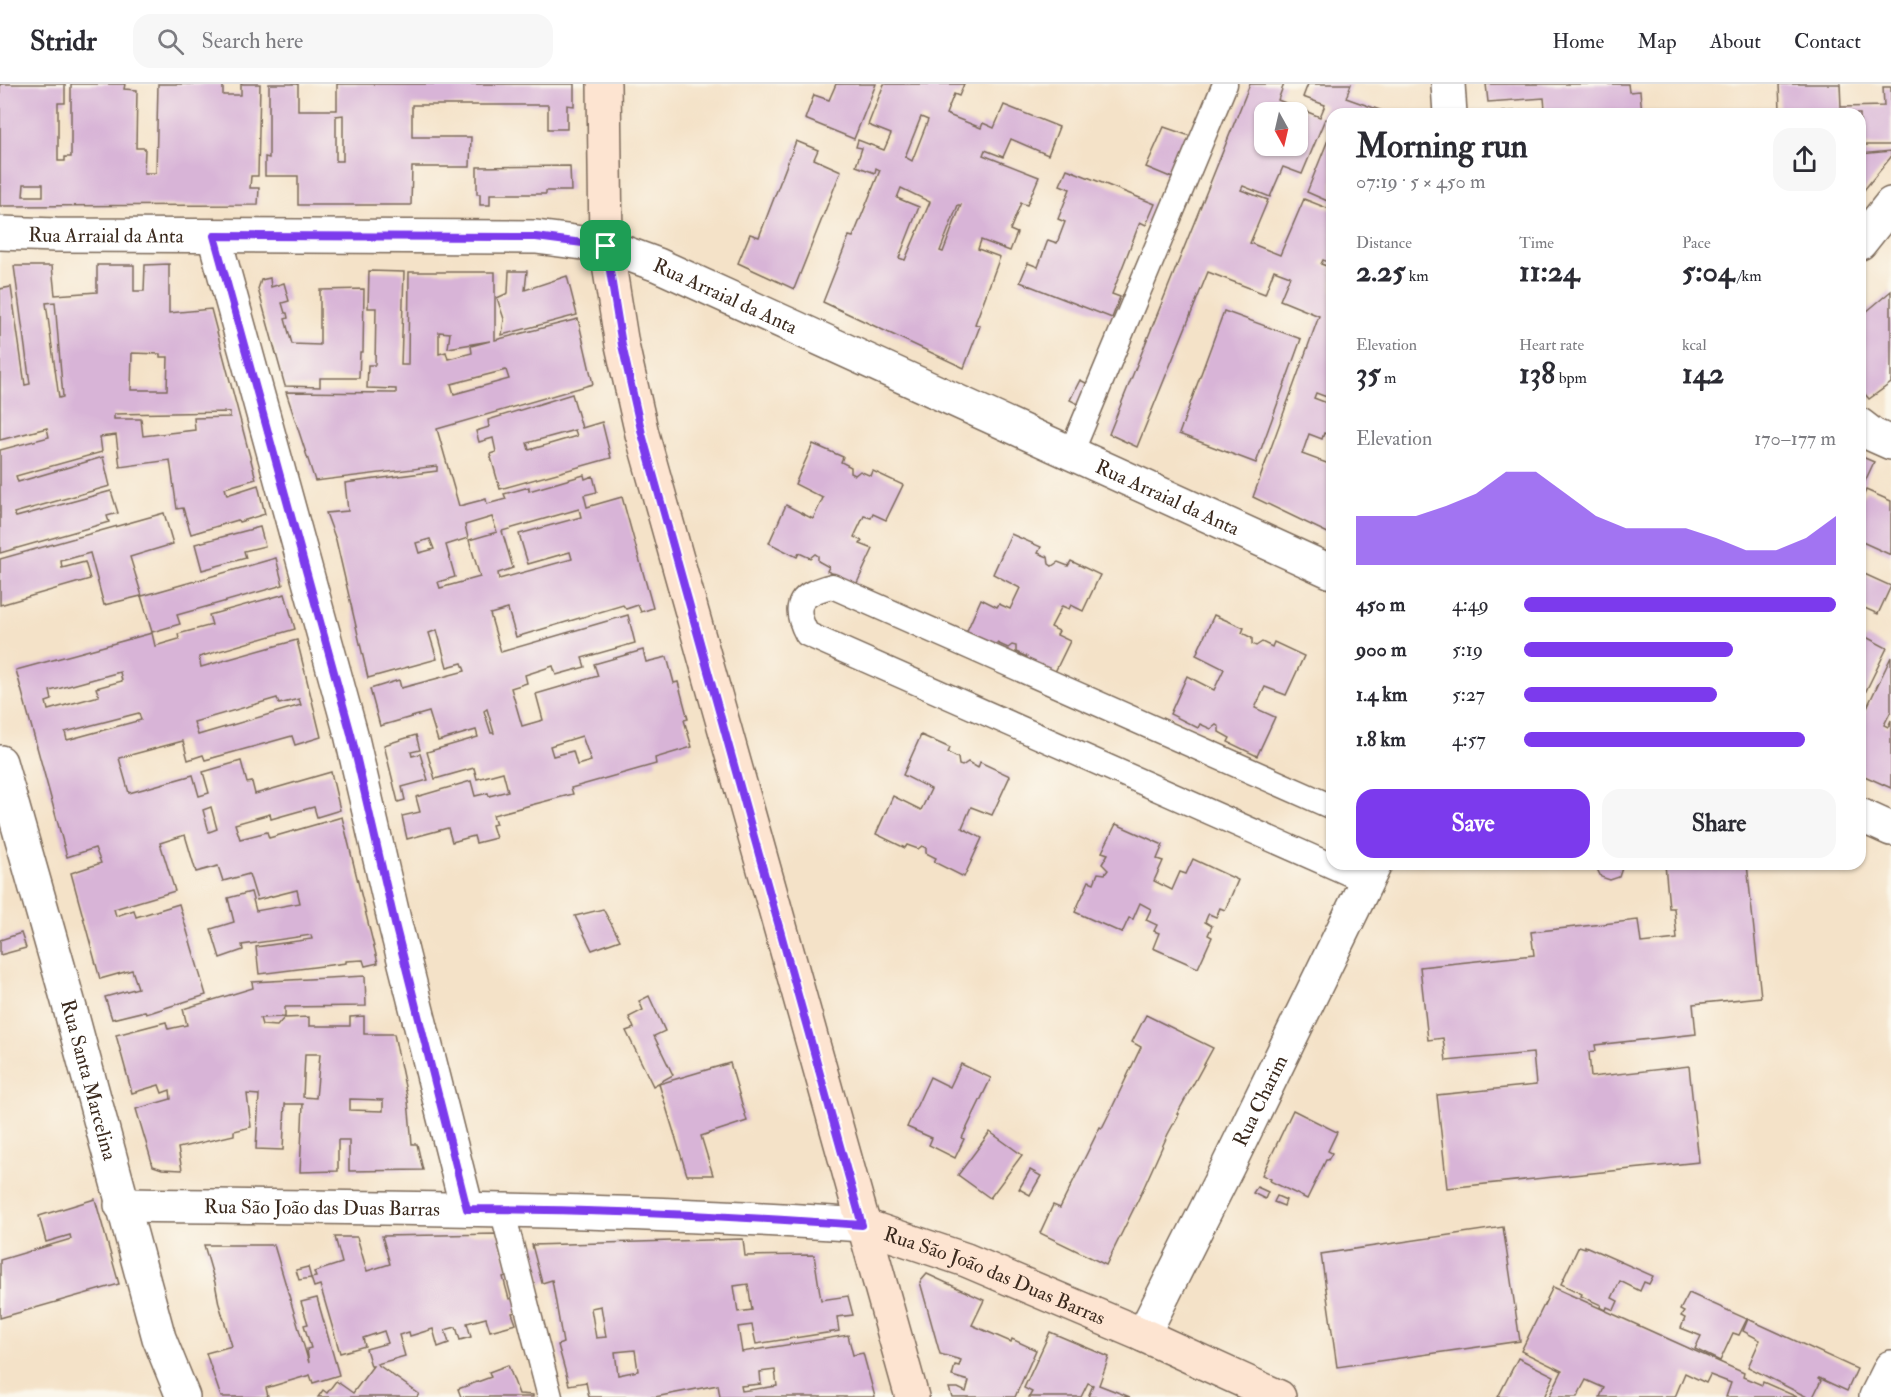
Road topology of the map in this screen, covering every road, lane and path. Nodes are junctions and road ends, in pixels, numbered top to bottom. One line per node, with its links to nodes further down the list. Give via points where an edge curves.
1 (604, 84): 9 (street)
2 (1225, 84): 12 (lane)
3 (1448, 84): 4 (street)
4 (1450, 108)
5 (1891, 204): 7 (street)
6 (0, 233): 8 (street, Rua Arraial da Anta)
7 (1866, 235)
8 (214, 236): 9 (street, Rua Arraial da Anta, via 536,237); 21 (street, via 351,734)
9 (606, 246): 12 (street, Rua Arraial da Anta, via 658,265); 23 (street, via 642,434)
10 (1866, 430): 11 (street)
11 (1891, 443)
12 (1071, 453): 13 (street, Rua Arraial da Anta)
13 (1326, 569)
14 (0, 762): 20 (street, Rua Santa Marcelina)
15 (1326, 804): 18 (lane, via 832,586 813,590 801,600 798,618 807,634)
16 (1866, 818): 17 (street)
17 (1891, 829)
18 (1326, 854)
19 (1371, 873): 24 (street, Rua Charim)
20 (121, 1205): 21 (street, Rua São João das Duas Barras); 25 (street, Rua Santa Marcelina, via 159,1338)
21 (467, 1209): 22 (street, Rua São João das Duas Barras)
22 (502, 1209): 23 (street, Rua São João das Duas Barras); 26 (lane)
23 (862, 1225): 24 (street, Rua São João das Duas Barras, via 966,1260); 27 (street)
24 (1143, 1335): 28 (street, Rua São João das Duas Barras)
25 (183, 1397)
26 (550, 1397)
27 (912, 1397)
28 (1279, 1397)

